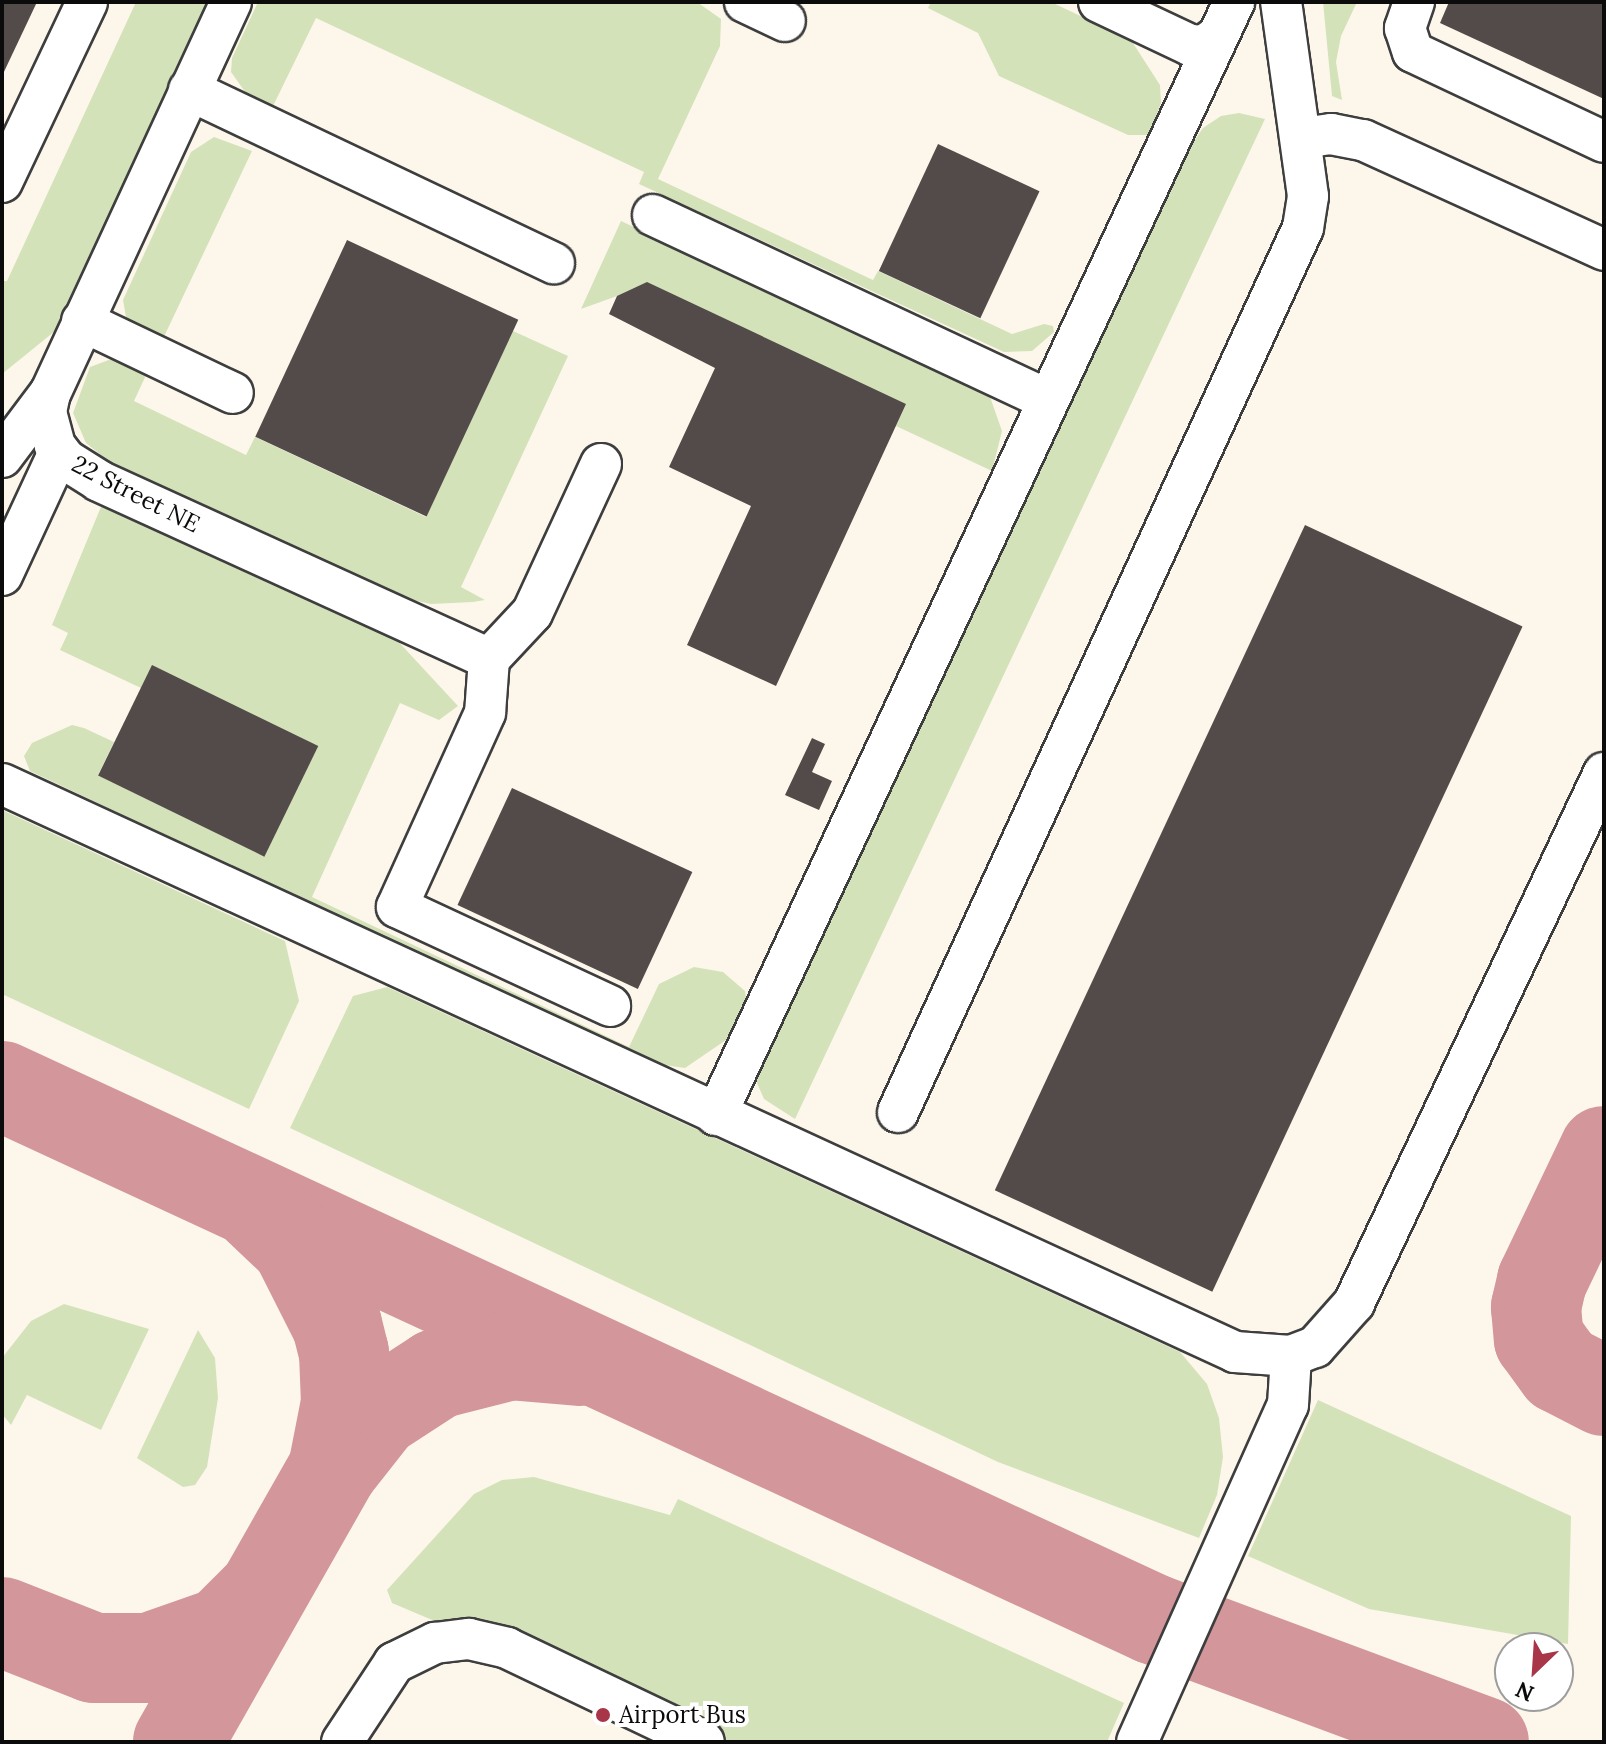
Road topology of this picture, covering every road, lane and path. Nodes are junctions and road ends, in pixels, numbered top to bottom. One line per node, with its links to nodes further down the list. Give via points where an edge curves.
1 (87, 2): 14 (street)
2 (231, 2): 10 (street, 22 Street NE)
3 (745, 2): 8 (street)
4 (1099, 2): 9 (street)
5 (1281, 2): 12 (street)
6 (1414, 2): 13 (street, via 1405,28 1413,52)
7 (1226, 19): 9 (street, via 1197,47); 11 (street)
8 (785, 21)
9 (1156, 30): 11 (street, via 1177,51 1183,66)
10 (189, 90): 17 (street); 18 (street, 22 Street NE)
11 (1183, 112): 21 (street)
12 (1302, 138): 16 (street, via 1331,134 1363,140); 30 (street, via 1308,196 1303,228)
13 (1604, 142)
14 (2, 182)
15 (653, 215): 21 (street)
16 (1604, 250)
17 (554, 263)
18 (82, 321): 19 (street, 22 Street NE); 20 (street)
19 (50, 393): 22 (street, 22 Street NE, via 46,412); 23 (street)
20 (233, 393)
21 (1048, 400): 31 (street)
22 (59, 452): 25 (street); 26 (street, 22 Street NE, via 99,481)
23 (2, 457)
24 (601, 464): 26 (street, via 532,613)
25 (2, 575)
26 (489, 659): 29 (street, via 485,713 397,907)
27 (1604, 773): 32 (street, via 1354,1303 1315,1347)
28 (2, 784): 31 (street)
29 (610, 1006)
30 (898, 1112)
31 (716, 1115): 32 (street, via 1235,1352)
32 (1291, 1356): 35 (street, via 1288,1405)
33 (342, 1742): 34 (street, via 372,1689 394,1663 435,1643 469,1639 507,1648)
34 (704, 1742)
35 (1137, 1742)

